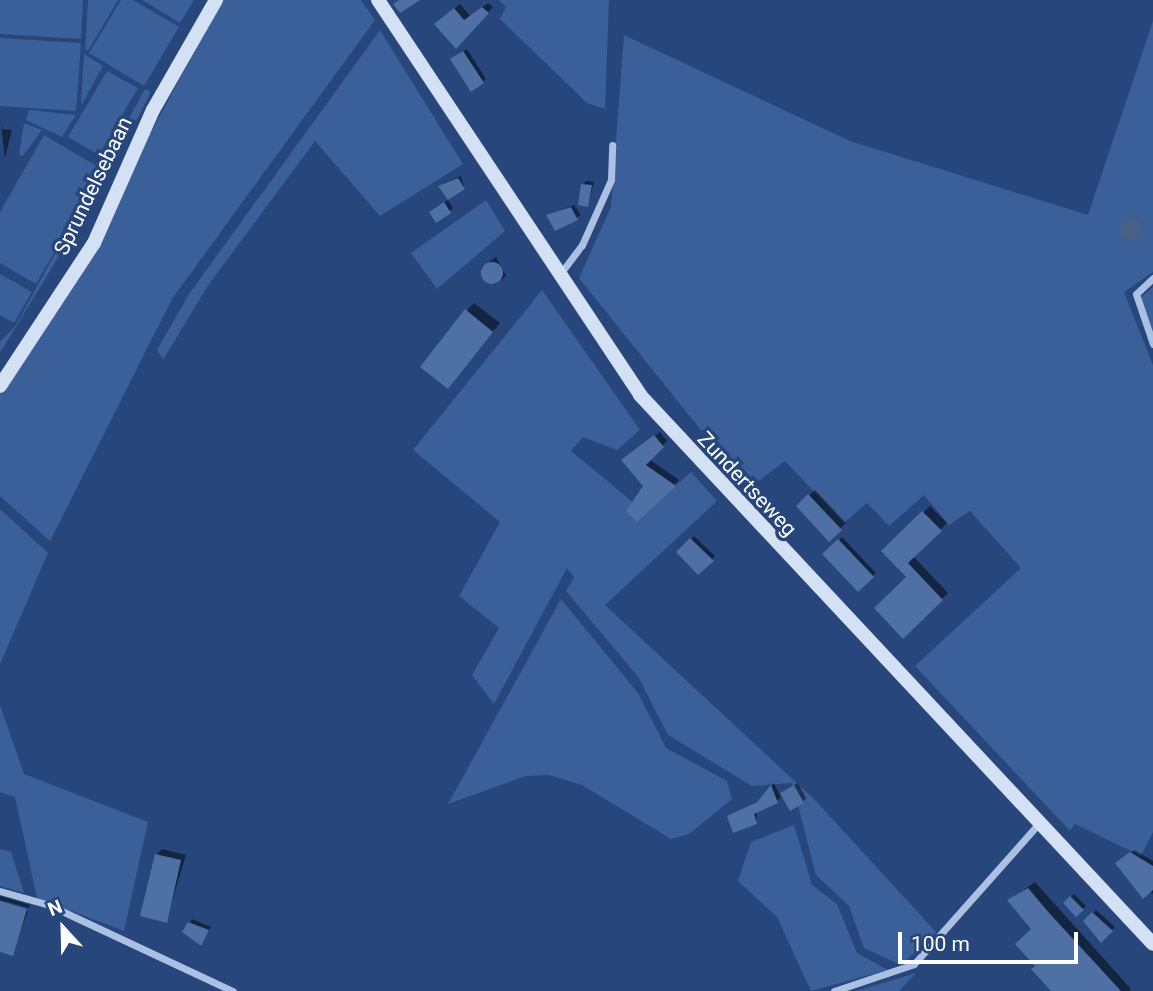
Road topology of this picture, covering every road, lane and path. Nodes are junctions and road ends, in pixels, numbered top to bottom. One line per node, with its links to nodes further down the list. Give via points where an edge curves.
1 (216, 0): 7 (street, Sprundelsebaan, via 153,110 94,243)
2 (377, 0): 4 (street, Zundertseweg)
3 (612, 145): 4 (street, via 611,180 582,246)
4 (558, 276): 8 (street, Zundertseweg, via 615,364 690,455)
5 (1153, 278): 6 (street, via 1136,293)
6 (1153, 344)
7 (0, 386)
8 (1039, 823): 10 (street, Zundertseweg); 12 (street, via 914,964)
9 (0, 891): 11 (street, via 49,905)
10 (1153, 944)
11 (233, 991)
12 (834, 991)

